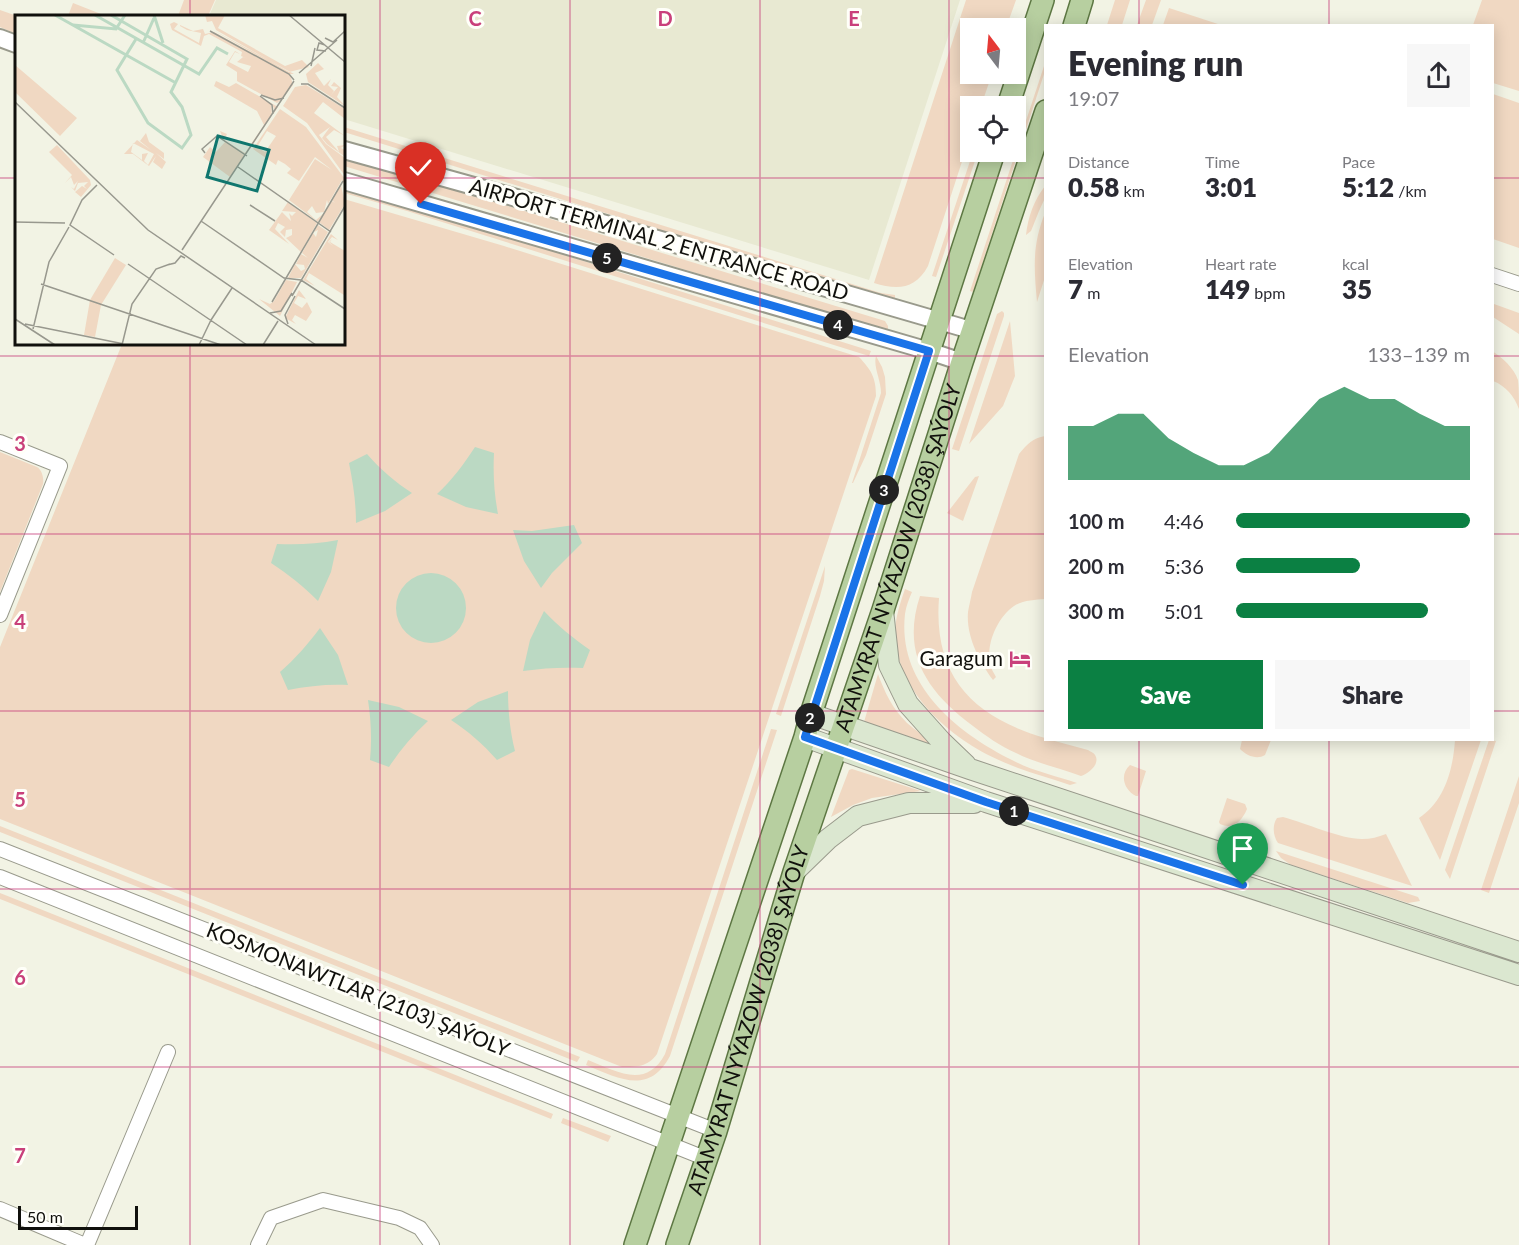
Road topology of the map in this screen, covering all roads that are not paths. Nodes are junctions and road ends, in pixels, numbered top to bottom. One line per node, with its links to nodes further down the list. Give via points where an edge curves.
1 (1043, 0): 6 (main road)
2 (1082, 0): 3 (main road)
3 (1075, 24)
4 (0, 38): 5 (street)
5 (15, 44)
6 (1011, 96)
7 (1044, 122): 14 (main road, ATAMYRAT NYÝAZOW (2038) ŞAÝOLY)
8 (345, 150): 13 (street, AIRPORT TERMINAL 2 ENTRANCE ROAD)
9 (991, 162): 13 (main road, ATAMYRAT NYÝAZOW (2038) ŞAÝOLY)
10 (345, 181): 15 (street)
11 (1494, 276): 12 (street)
12 (1519, 284)
13 (939, 322): 14 (street, AIRPORT TERMINAL 2 ENTRANCE ROAD); 15 (main road, ATAMYRAT NYÝAZOW (2038) ŞAÝOLY)
14 (974, 331): 16 (main road, ATAMYRAT NYÝAZOW (2038) ŞAÝOLY)
15 (929, 351): 16 (street); 20 (main road, ATAMYRAT NYÝAZOW (2038) ŞAÝOLY)
16 (962, 362): 18 (main road, ATAMYRAT NYÝAZOW (2038) ŞAÝOLY)
17 (0, 442): 19 (street, via 60,466)
18 (883, 610): 21 (main road, ATAMYRAT NYÝAZOW (2038) ŞAÝOLY); 24 (main road, via 889,665 908,704)
19 (0, 615)
20 (812, 714): 21 (main road); 22 (main road, ATAMYRAT NYÝAZOW (2038) ŞAÝOLY)
21 (843, 726): 23 (main road, ATAMYRAT NYÝAZOW (2038) ŞAÝOLY); 24 (main road)
22 (805, 737): 23 (main road); 32 (main road, ATAMYRAT NYÝAZOW (2038) ŞAÝOLY)
23 (836, 748): 25 (main road); 27 (main road, ATAMYRAT NYÝAZOW (2038) ŞAÝOLY)
24 (970, 769): 29 (main road)
25 (986, 802): 27 (main road, via 909,803 858,816); 30 (main road)
26 (0, 849): 32 (street, KOSMONAWTLAR (2103) ŞAÝOLY)
27 (794, 872): 33 (main road, ATAMYRAT NYÝAZOW (2038) ŞAÝOLY)
28 (0, 877): 34 (street, KOSMONAWTLAR (2103) ŞAÝOLY)
29 (1519, 952)
30 (1519, 975)
31 (168, 1052): 37 (street)
32 (679, 1117): 33 (street, KOSMONAWTLAR (2103) ŞAÝOLY); 34 (main road, ATAMYRAT NYÝAZOW (2038) ŞAÝOLY)
33 (716, 1131): 35 (main road, ATAMYRAT NYÝAZOW (2038) ŞAÝOLY)
34 (670, 1145): 35 (street, KOSMONAWTLAR (2103) ŞAÝOLY); 40 (main road, ATAMYRAT NYÝAZOW (2038) ŞAÝOLY)
35 (707, 1159): 41 (main road, ATAMYRAT NYÝAZOW (2038) ŞAÝOLY)
36 (0, 1209): 37 (street)
37 (86, 1245)
38 (258, 1245): 39 (street, via 271,1218 323,1200 399,1218 420,1228)
39 (432, 1245)
40 (635, 1245)
41 (677, 1245)

